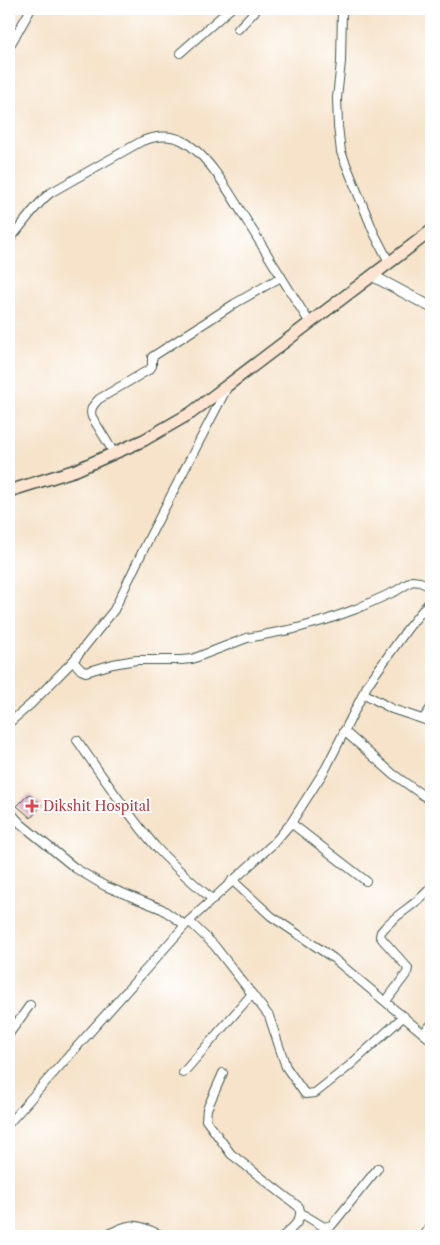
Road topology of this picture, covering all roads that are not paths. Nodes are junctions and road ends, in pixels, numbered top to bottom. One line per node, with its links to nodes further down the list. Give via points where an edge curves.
1 (31, 9): 6 (street)
2 (230, 9): 7 (street)
3 (257, 9): 5 (street)
4 (342, 9): 10 (street, via 337,98 341,152 367,218)
5 (238, 29)
6 (9, 47)
7 (180, 53)
8 (431, 231): 10 (main road)
9 (9, 240): 12 (street, via 50,194 148,138 167,136 182,140 208,162)
10 (389, 262): 11 (main road)
11 (373, 276): 13 (street); 14 (main road)
12 (281, 277): 14 (street); 16 (street, via 155,354 150,369 99,399 92,417)
13 (431, 307)
14 (310, 323): 15 (main road)
15 (230, 384): 16 (main road, via 191,413); 20 (street, via 114,610)
16 (114, 453): 17 (main road, via 76,470)
17 (9, 491)
18 (431, 588): 20 (street, via 412,582 326,620 247,638 192,659 136,660 86,672)
19 (431, 600): 21 (street)
20 (73, 661): 24 (street)
21 (363, 693): 23 (street, via 392,709); 25 (street)
22 (431, 708): 23 (street)
23 (427, 721)
24 (9, 723)
25 (344, 731): 27 (street, via 393,774); 29 (street, via 326,768)
26 (77, 740): 33 (street, via 151,840)
27 (431, 801)
28 (9, 811): 34 (street, via 75,868 105,886)
29 (291, 823): 30 (street, via 274,843); 31 (street)
30 (232, 880): 33 (street); 36 (street, via 271,916 333,958)
31 (366, 881)
32 (431, 887): 36 (street, via 381,932 380,936 408,968)
33 (212, 899): 34 (street)
34 (187, 923): 35 (street, via 214,945); 45 (street)
35 (252, 994): 38 (street, via 271,1020 290,1074 309,1094 315,1093 348,1067); 43 (street)
36 (386, 1001): 38 (street)
37 (30, 1005): 41 (street)
38 (404, 1016): 40 (street)
39 (431, 1025): 40 (street)
40 (423, 1033): 42 (street)
41 (9, 1034)
42 (431, 1040)
43 (183, 1073)
44 (223, 1073): 47 (street, via 207,1109 206,1120 231,1154 290,1199)
45 (9, 1123)
46 (378, 1168): 47 (street, via 332,1225 324,1227)
47 (301, 1212): 51 (street, via 294,1226)
48 (431, 1225): 52 (street)
49 (104, 1236): 50 (street, via 132,1224)
50 (164, 1236)
51 (283, 1236)
52 (424, 1236)

